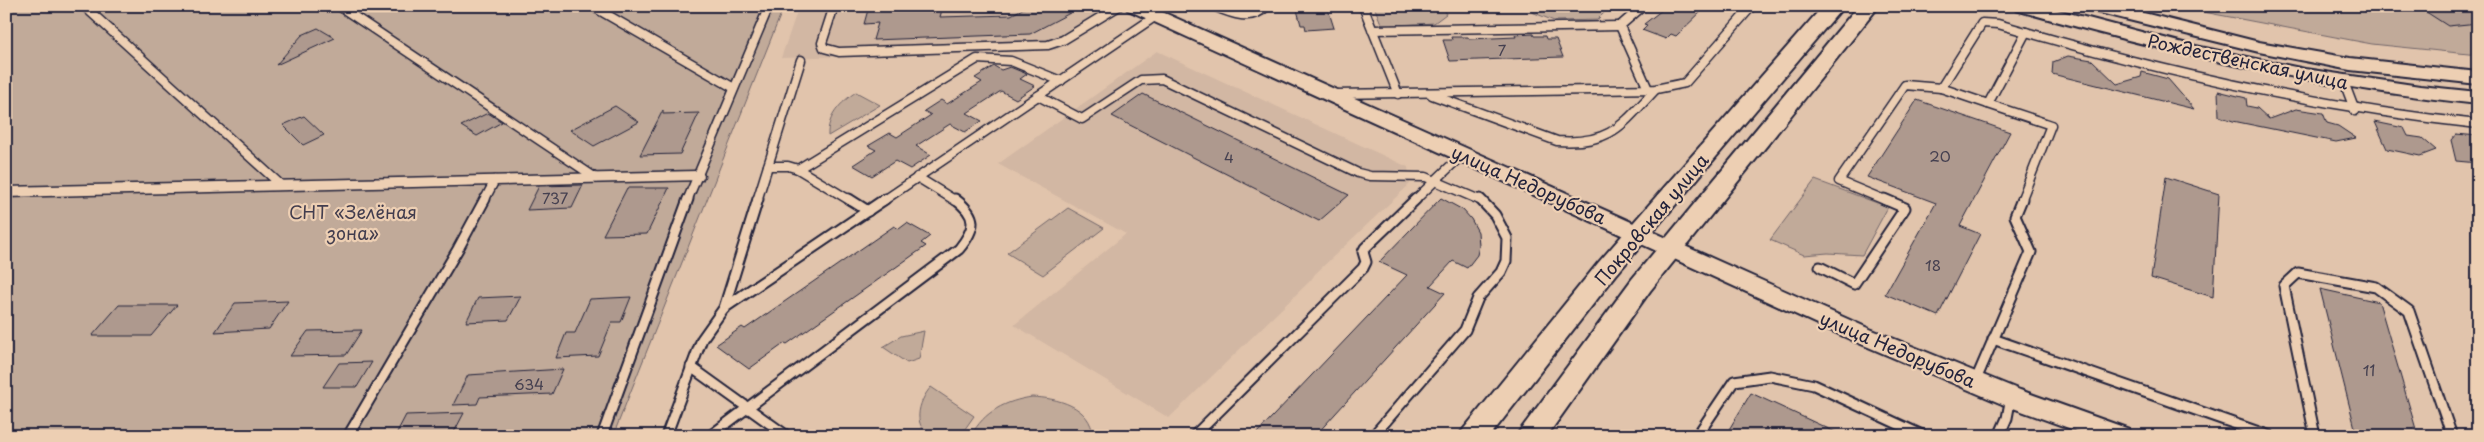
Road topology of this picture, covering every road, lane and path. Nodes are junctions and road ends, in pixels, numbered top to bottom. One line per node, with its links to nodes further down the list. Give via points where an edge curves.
1 (84, 6): 44 (lane)
2 (339, 6): 40 (lane)
3 (592, 6): 25 (lane)
4 (769, 6): 25 (lane)
5 (834, 6): 6 (lane, via 822,43 824,48 839,52 1048,45 1063,40)
6 (1119, 6)
7 (1134, 6): 17 (street, улица Недорубова)
8 (1213, 6): 9 (lane, via 1238,17 1259,14)
9 (1267, 6)
10 (1363, 6): 19 (lane)
11 (1642, 6): 18 (lane)
12 (1752, 6): 27 (lane, via 1685,83)
13 (1834, 6): 47 (main road, Покровская улица)
14 (1869, 6): 48 (main road, Покровская улица)
15 (2022, 6): 24 (street, Рождественская улица, via 2090,26)
16 (2094, 6): 22 (street, via 2268,48 2350,64)
17 (1156, 16): 23 (lane); 29 (street, улица Недорубова)
18 (1620, 26): 19 (lane); 27 (lane)
19 (1372, 30): 30 (lane)
20 (2026, 32): 26 (lane, via 1982,23); 33 (lane); 34 (lane, via 2114,58)
21 (801, 60): 37 (lane)
22 (2478, 78)
23 (1061, 81): 31 (lane); 38 (lane, via 1020,61 977,59)
24 (2344, 82): 32 (street, Рождественская улица); 34 (lane)
25 (734, 88): 39 (lane)
26 (1941, 88): 33 (lane); 49 (lane, via 1906,85 1839,180 1904,208 1854,284)
27 (1652, 89): 28 (lane); 28 (lane, via 1607,137 1576,144 1557,141)
28 (1427, 93): 30 (lane)
29 (1328, 94): 30 (lane); 36 (street, улица Недорубова)
30 (1398, 94)
31 (1038, 96): 41 (lane); 43 (lane, via 1082,119 1141,80 1162,79 1358,173)
32 (2478, 98)
33 (1988, 104): 51 (lane, via 2051,125 2015,216 2030,252)
34 (2355, 111): 35 (lane)
35 (2478, 124)
36 (1463, 154): 43 (lane); 47 (street, улица Недорубова)
37 (768, 166): 38 (lane); 50 (lane)
38 (798, 169): 46 (lane)
39 (696, 176): 40 (street); 57 (lane)
40 (596, 178): 42 (street)
41 (918, 178): 46 (lane); 55 (lane, via 966,207 973,225 967,243)
42 (495, 180): 44 (street); 56 (lane)
43 (1436, 180): 61 (lane, via 1365,248 1364,268); 62 (lane, via 1480,199 1489,208 1507,238 1506,261 1501,272 1478,298 1465,330)
44 (281, 185): 45 (street)
45 (6, 192)
46 (868, 211): 50 (lane)
47 (1639, 234): 48 (street, улица Недорубова); 63 (main road, Покровская улица, via 1607,269)
48 (1672, 248): 53 (street, улица Недорубова, via 1862,335); 64 (main road, Покровская улица, via 1641,285)
49 (1820, 267)
50 (724, 308): 52 (lane, via 704,334)
51 (1993, 339): 53 (lane); 69 (lane)
52 (692, 367): 55 (lane); 58 (lane)
53 (1975, 382): 54 (street, улица Недорубова)
54 (2011, 397): 67 (lane); 68 (street, улица Недорубова)
55 (749, 408): 59 (lane); 60 (lane)
56 (348, 436)
57 (602, 436)
58 (666, 436)
59 (710, 436)
60 (787, 436)
61 (1194, 436)
62 (1373, 436)
63 (1473, 436)
64 (1531, 436)
65 (1697, 436): 66 (lane, via 1734,381 1770,376 1814,385)
66 (1924, 436)
67 (1999, 436)
68 (2120, 436)
69 (2270, 436)
70 (2315, 436): 71 (lane, via 2284,286 2298,272 2376,287 2410,311)
71 (2452, 436)

